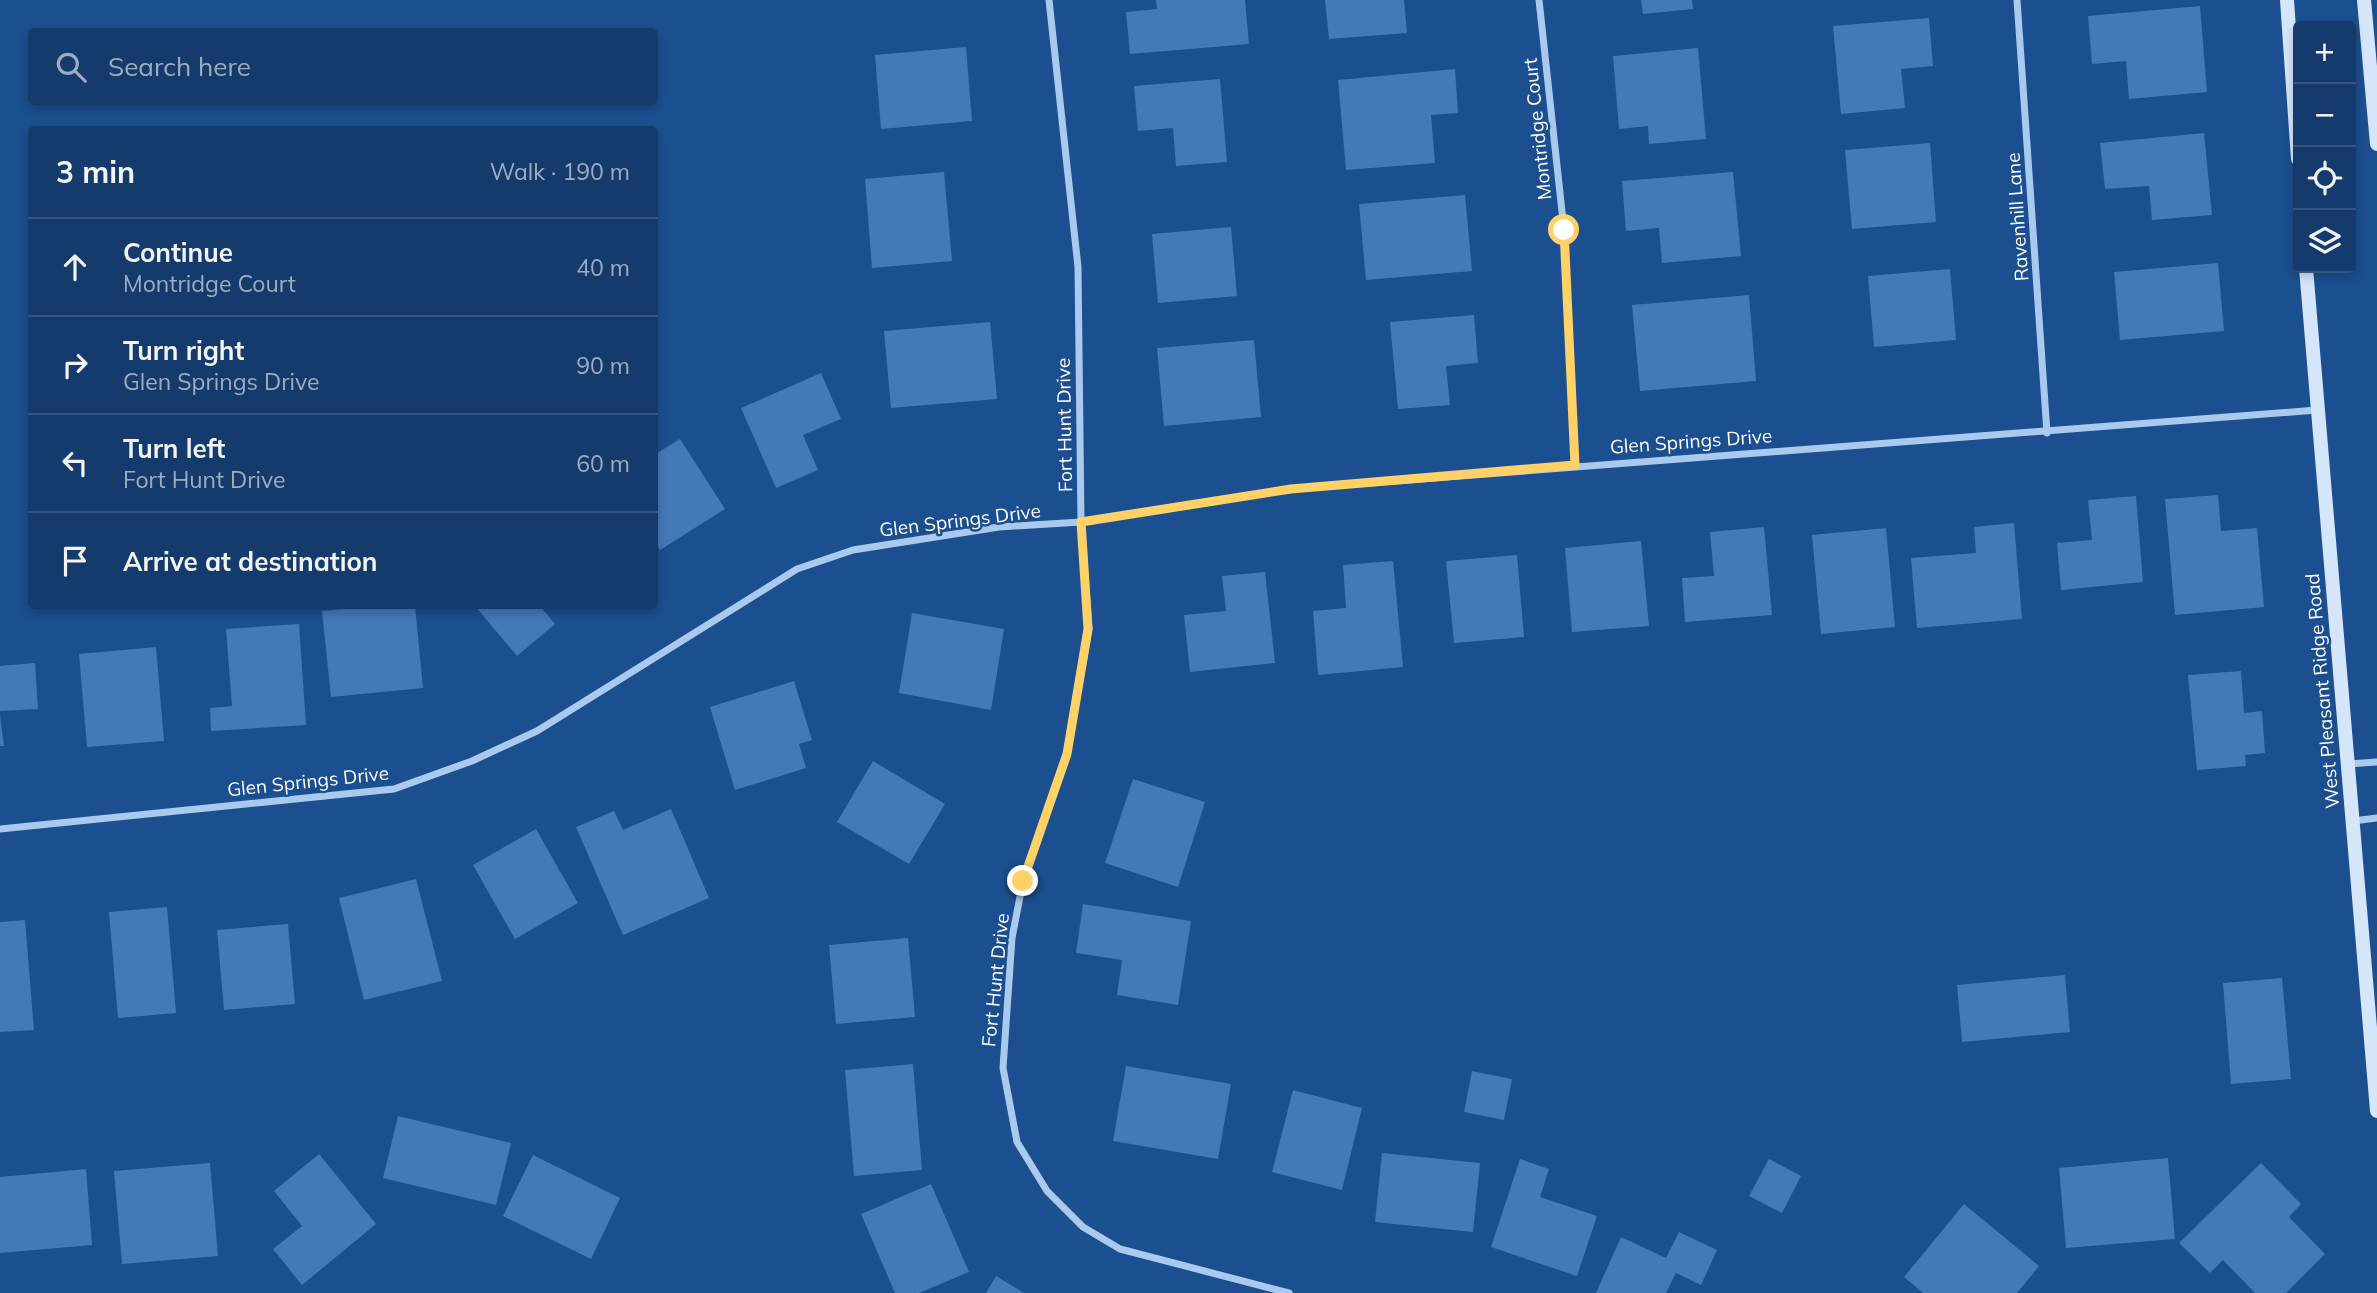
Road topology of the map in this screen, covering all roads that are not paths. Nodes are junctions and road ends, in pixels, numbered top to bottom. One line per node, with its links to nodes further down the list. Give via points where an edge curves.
1 (1049, 0): 12 (street, Fort Hunt Drive, via 1078,267)
2 (1539, 0): 11 (street, Montridge Court, via 1564,230)
3 (2018, 0): 10 (street, Ravenhill Lane)
4 (2287, 0): 7 (main road)
5 (2364, 0): 6 (main road)
6 (2377, 144)
7 (2297, 147)
8 (2306, 273): 9 (main road, West Pleasant Ridge Road)
9 (2317, 410): 10 (street, Glen Springs Drive); 14 (main road, West Pleasant Ridge Road)
10 (2048, 433): 11 (street, Glen Springs Drive)
11 (1575, 465): 12 (street, Glen Springs Drive, via 1291,489)
12 (1081, 522): 17 (street, Glen Springs Drive, via 999,527 853,550 797,569 537,731 394,789); 19 (street, Fort Hunt Drive, via 1088,629 1067,754 1023,881 1011,951 1003,1068 1017,1142 1047,1191 1083,1227 1120,1250)
13 (2377, 762): 14 (street)
14 (2348, 764): 16 (main road, West Pleasant Ridge Road)
15 (2377, 818): 16 (street)
16 (2353, 821): 18 (main road, West Pleasant Ridge Road)
17 (0, 830)
18 (2377, 1111)
19 (1289, 1293)

